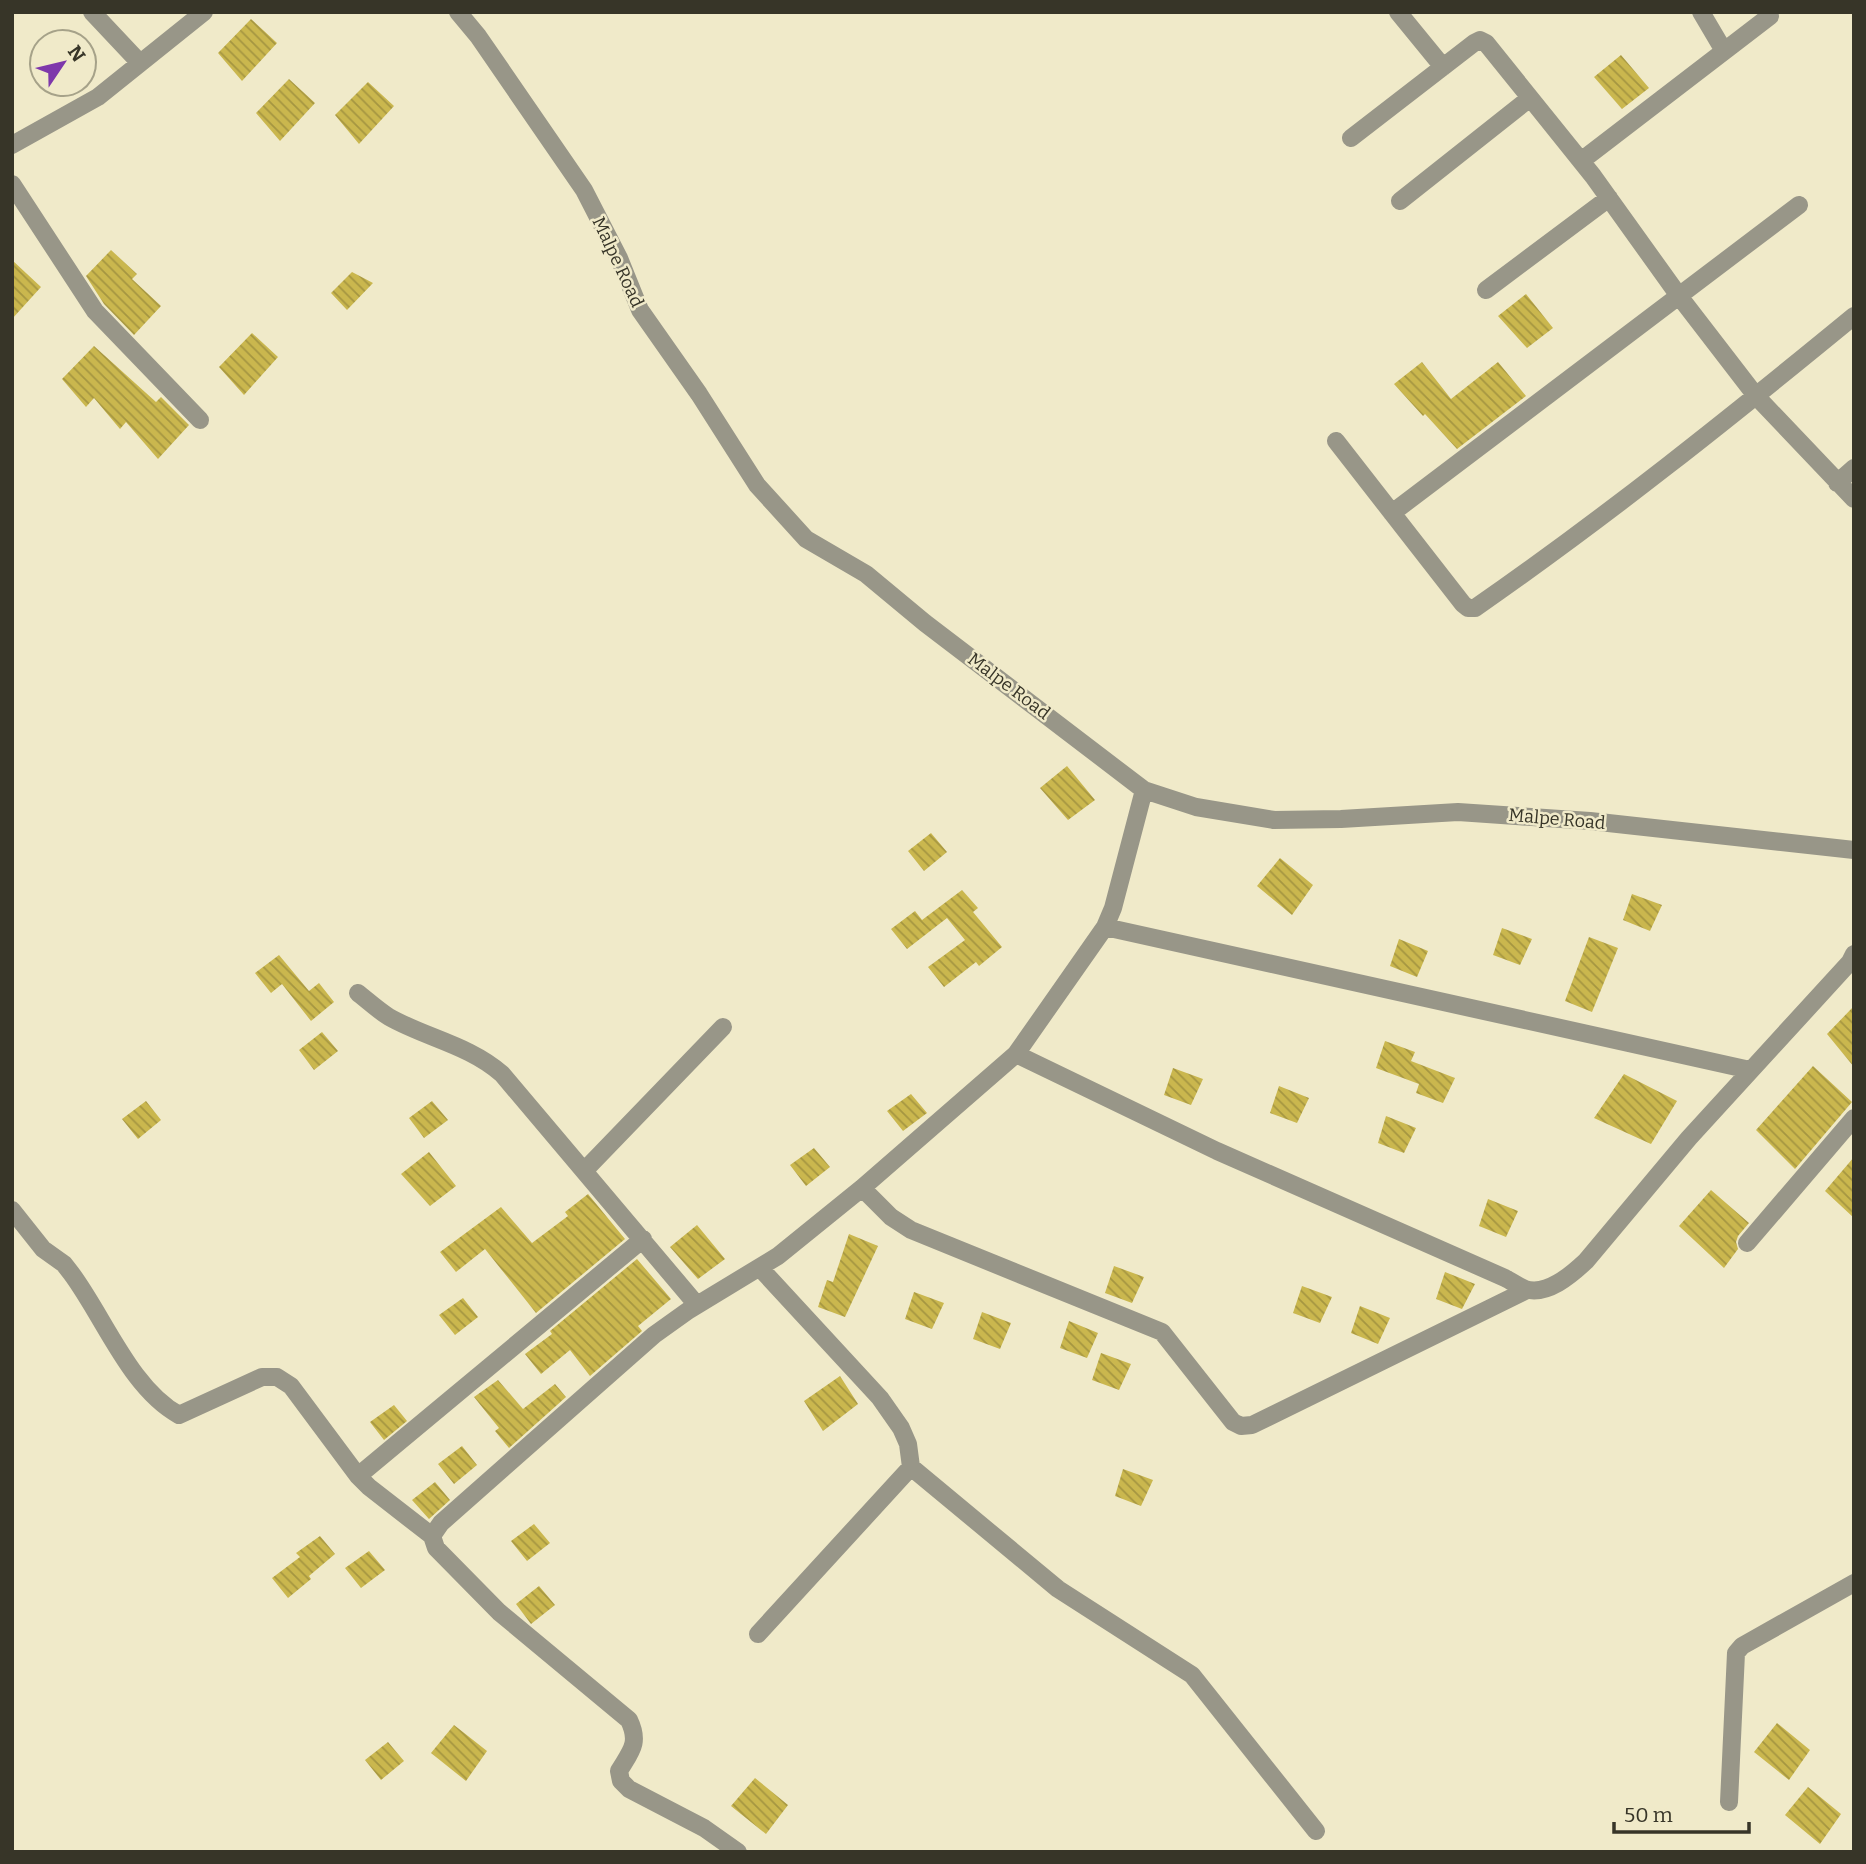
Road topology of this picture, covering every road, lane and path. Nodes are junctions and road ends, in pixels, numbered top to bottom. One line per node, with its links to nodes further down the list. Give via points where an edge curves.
1 (92, 12): 8 (street)
2 (204, 12): 8 (street)
3 (458, 12): 28 (street, Malpe Road, via 584,190 640,310 757,485 806,539 866,574)
4 (1398, 12): 9 (street)
5 (1701, 12): 7 (street)
6 (1770, 16): 7 (street)
7 (1724, 51): 13 (street)
8 (140, 63): 12 (street, via 98,97)
9 (1443, 66): 10 (street, via 1480,40); 11 (street)
10 (1530, 98): 13 (street); 16 (street)
11 (1351, 138)
12 (12, 145)
13 (1581, 161): 15 (street)
14 (12, 184): 22 (street, via 95,311)
15 (1609, 198): 18 (street); 19 (street)
16 (1400, 201)
17 (1799, 205): 19 (street)
18 (1486, 290)
19 (1679, 296): 21 (street); 27 (street)
20 (1854, 316): 21 (street)
21 (1756, 396): 25 (street); 27 (street, via 1475,608 1463,604)
22 (200, 421)
23 (1336, 442): 27 (street)
24 (1854, 468): 25 (street)
25 (1838, 483): 26 (street)
26 (1854, 499)
27 (1392, 513)
28 (1144, 790): 29 (street, Malpe Road, via 1196,807 1273,820 1458,812 1590,821); 30 (street)
29 (1854, 850)
30 (1105, 927): 34 (street); 35 (street)
31 (1852, 961): 35 (street)
32 (358, 993): 37 (street, via 388,1016 488,1062)
33 (723, 1027): 37 (street)
34 (1016, 1054): 38 (street); 43 (street, via 1217,1151)
35 (1751, 1070): 43 (street, via 1586,1261 1550,1287)
36 (1854, 1118): 41 (street)
37 (584, 1171): 40 (street)
38 (862, 1188): 42 (street); 43 (street, via 911,1230 1162,1332 1233,1422 1241,1426 1252,1425)
39 (12, 1210): 46 (street, via 43,1249 64,1264 132,1369 169,1409 179,1415 262,1377 277,1377 291,1386)
40 (643, 1239): 44 (street); 46 (street)
41 (1747, 1243)
42 (760, 1268): 44 (street); 45 (street, via 880,1398 901,1428)
43 (1527, 1290)
44 (697, 1305): 47 (street, via 654,1335 441,1523)
45 (911, 1467): 49 (street); 51 (street, via 1058,1589 1192,1675)
46 (358, 1476): 47 (street)
47 (432, 1536): 52 (street, via 436,1548 499,1612 629,1720 634,1745 619,1771 629,1789 704,1828)
48 (1854, 1583): 50 (street, via 1736,1653)
49 (758, 1634)
50 (1729, 1802)
51 (1316, 1831)
52 (738, 1852)

